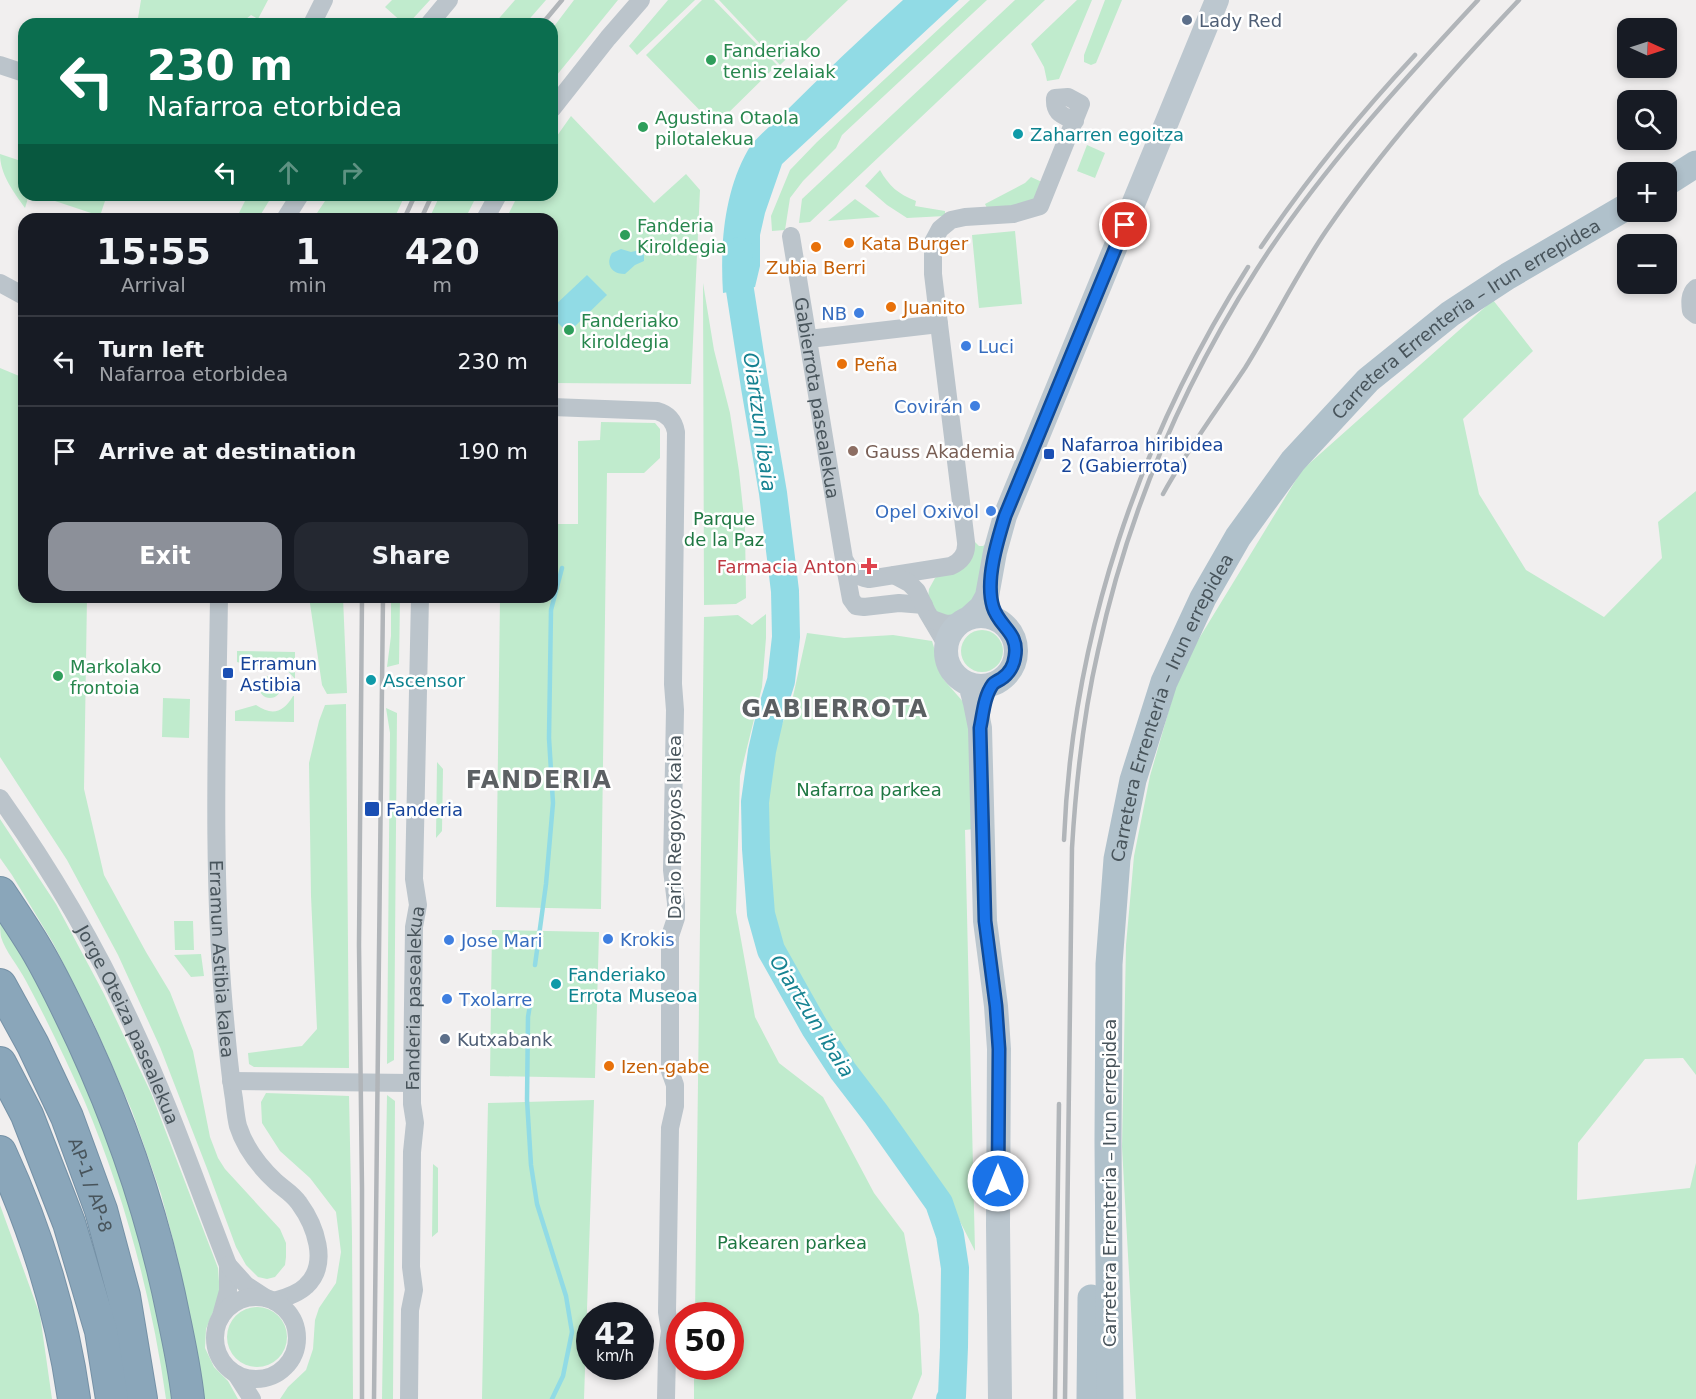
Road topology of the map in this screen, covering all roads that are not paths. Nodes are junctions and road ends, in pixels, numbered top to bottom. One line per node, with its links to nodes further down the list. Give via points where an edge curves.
1 (324, 0): 5 (street)
2 (449, 0): 6 (street)
3 (641, 0): 9 (street)
4 (1216, 0): 25 (main road, via 1005,516)
5 (315, 18)
6 (434, 18)
7 (0, 65): 8 (street)
8 (18, 71)
9 (558, 101)
10 (1075, 121): 19 (street, via 1040,206 1013,214 951,220 940,229 933,242)
11 (1696, 164): 12 (main road)
12 (1677, 176)
13 (1617, 212): 41 (main road, Carretera Errenteria – Irun errepidea, via 1450,314 1368,380 1293,461 1238,537 1203,598 1164,682 1133,780 1117,858 1109,964)
14 (791, 236): 20 (street, Gabierrota pasealekua)
15 (0, 283): 17 (street)
16 (1696, 288): 18 (street, via 1690,301 1691,311)
17 (18, 293)
18 (1696, 315)
19 (939, 324): 20 (street); 23 (street, via 966,547 960,561)
20 (808, 339): 22 (street, Gabierrota pasealekua)
21 (558, 407): 57 (street, Dario Regoyos kalea, via 662,412 670,418 676,432 672,870 676,918 670,936 670,1071 675,1106 670,1128)
22 (844, 559): 24 (street, via 849,569 864,578); 28 (street, Gabierrota pasealekua, via 851,599 856,606 899,603)
23 (942, 568): 24 (street); 28 (street, via 926,585)
24 (894, 575): 28 (street, via 917,591)
25 (990, 585): 29 (main road, via 981,607); 30 (main road, via 993,608)
26 (219, 603): 39 (street, Erramun Astibia kalea, via 216,850 221,977)
27 (420, 603): 40 (street, Fanderia pasealekua, via 414,879 418,905 414,927)
28 (928, 612): 29 (street, Gabierrota pasealekua, via 946,624); 31 (street)
29 (965, 620): 30 (main road, via 983,615); 31 (main road, via 951,632)
30 (1000, 621): 32 (main road, via 1012,634 1015,657 1004,677)
31 (946, 644): 33 (main road, via 950,669)
32 (994, 683): 33 (main road); 34 (main road)
33 (970, 684): 34 (main road)
34 (980, 728): 58 (main road, via 985,921 999,1049)
35 (0, 798): 43 (street, Jorge Oteiza pasealekua, via 53,877 109,976 156,1080)
36 (0, 893): 53 (highway, via 67,1006 120,1130 144,1197 166,1280)
37 (0, 985): 52 (highway, AP-1 / AP-8, via 66,1117 101,1210 124,1296)
38 (0, 1063): 51 (highway, AP-1 / AP-8, via 27,1115 69,1223 101,1331)
39 (231, 1081): 40 (street); 44 (street, Erramun Astibia kalea, via 238,1126 245,1143 266,1172 297,1200 314,1230 318,1264)
40 (412, 1083): 56 (street, Fanderia pasealekua, via 414,1290 410,1310)
41 (1108, 1142): 59 (main road, via 1091,1298); 60 (main road, Carretera Errenteria – Irun errepidea)
42 (0, 1152): 50 (highway, via 50,1286)
43 (228, 1265): 45 (street, Jorge Oteiza pasealekua, via 246,1285); 46 (street, Jorge Oteiza pasealekua, via 228,1291)
44 (304, 1288): 45 (street); 47 (street, Erramun Astibia kalea, via 297,1309)
45 (270, 1300): 46 (street, via 246,1298); 47 (street, via 289,1313)
46 (221, 1316): 48 (street, via 215,1343 222,1361)
47 (296, 1331): 49 (street, via 292,1357)
48 (236, 1374): 49 (street, via 254,1378); 54 (street)
49 (273, 1375): 55 (street)
50 (74, 1399)
51 (112, 1399)
52 (141, 1399)
53 (188, 1399)
54 (252, 1399)
55 (260, 1399)
56 (409, 1399)
57 (666, 1399)
58 (1000, 1399)
59 (1090, 1399)
60 (1110, 1399)

